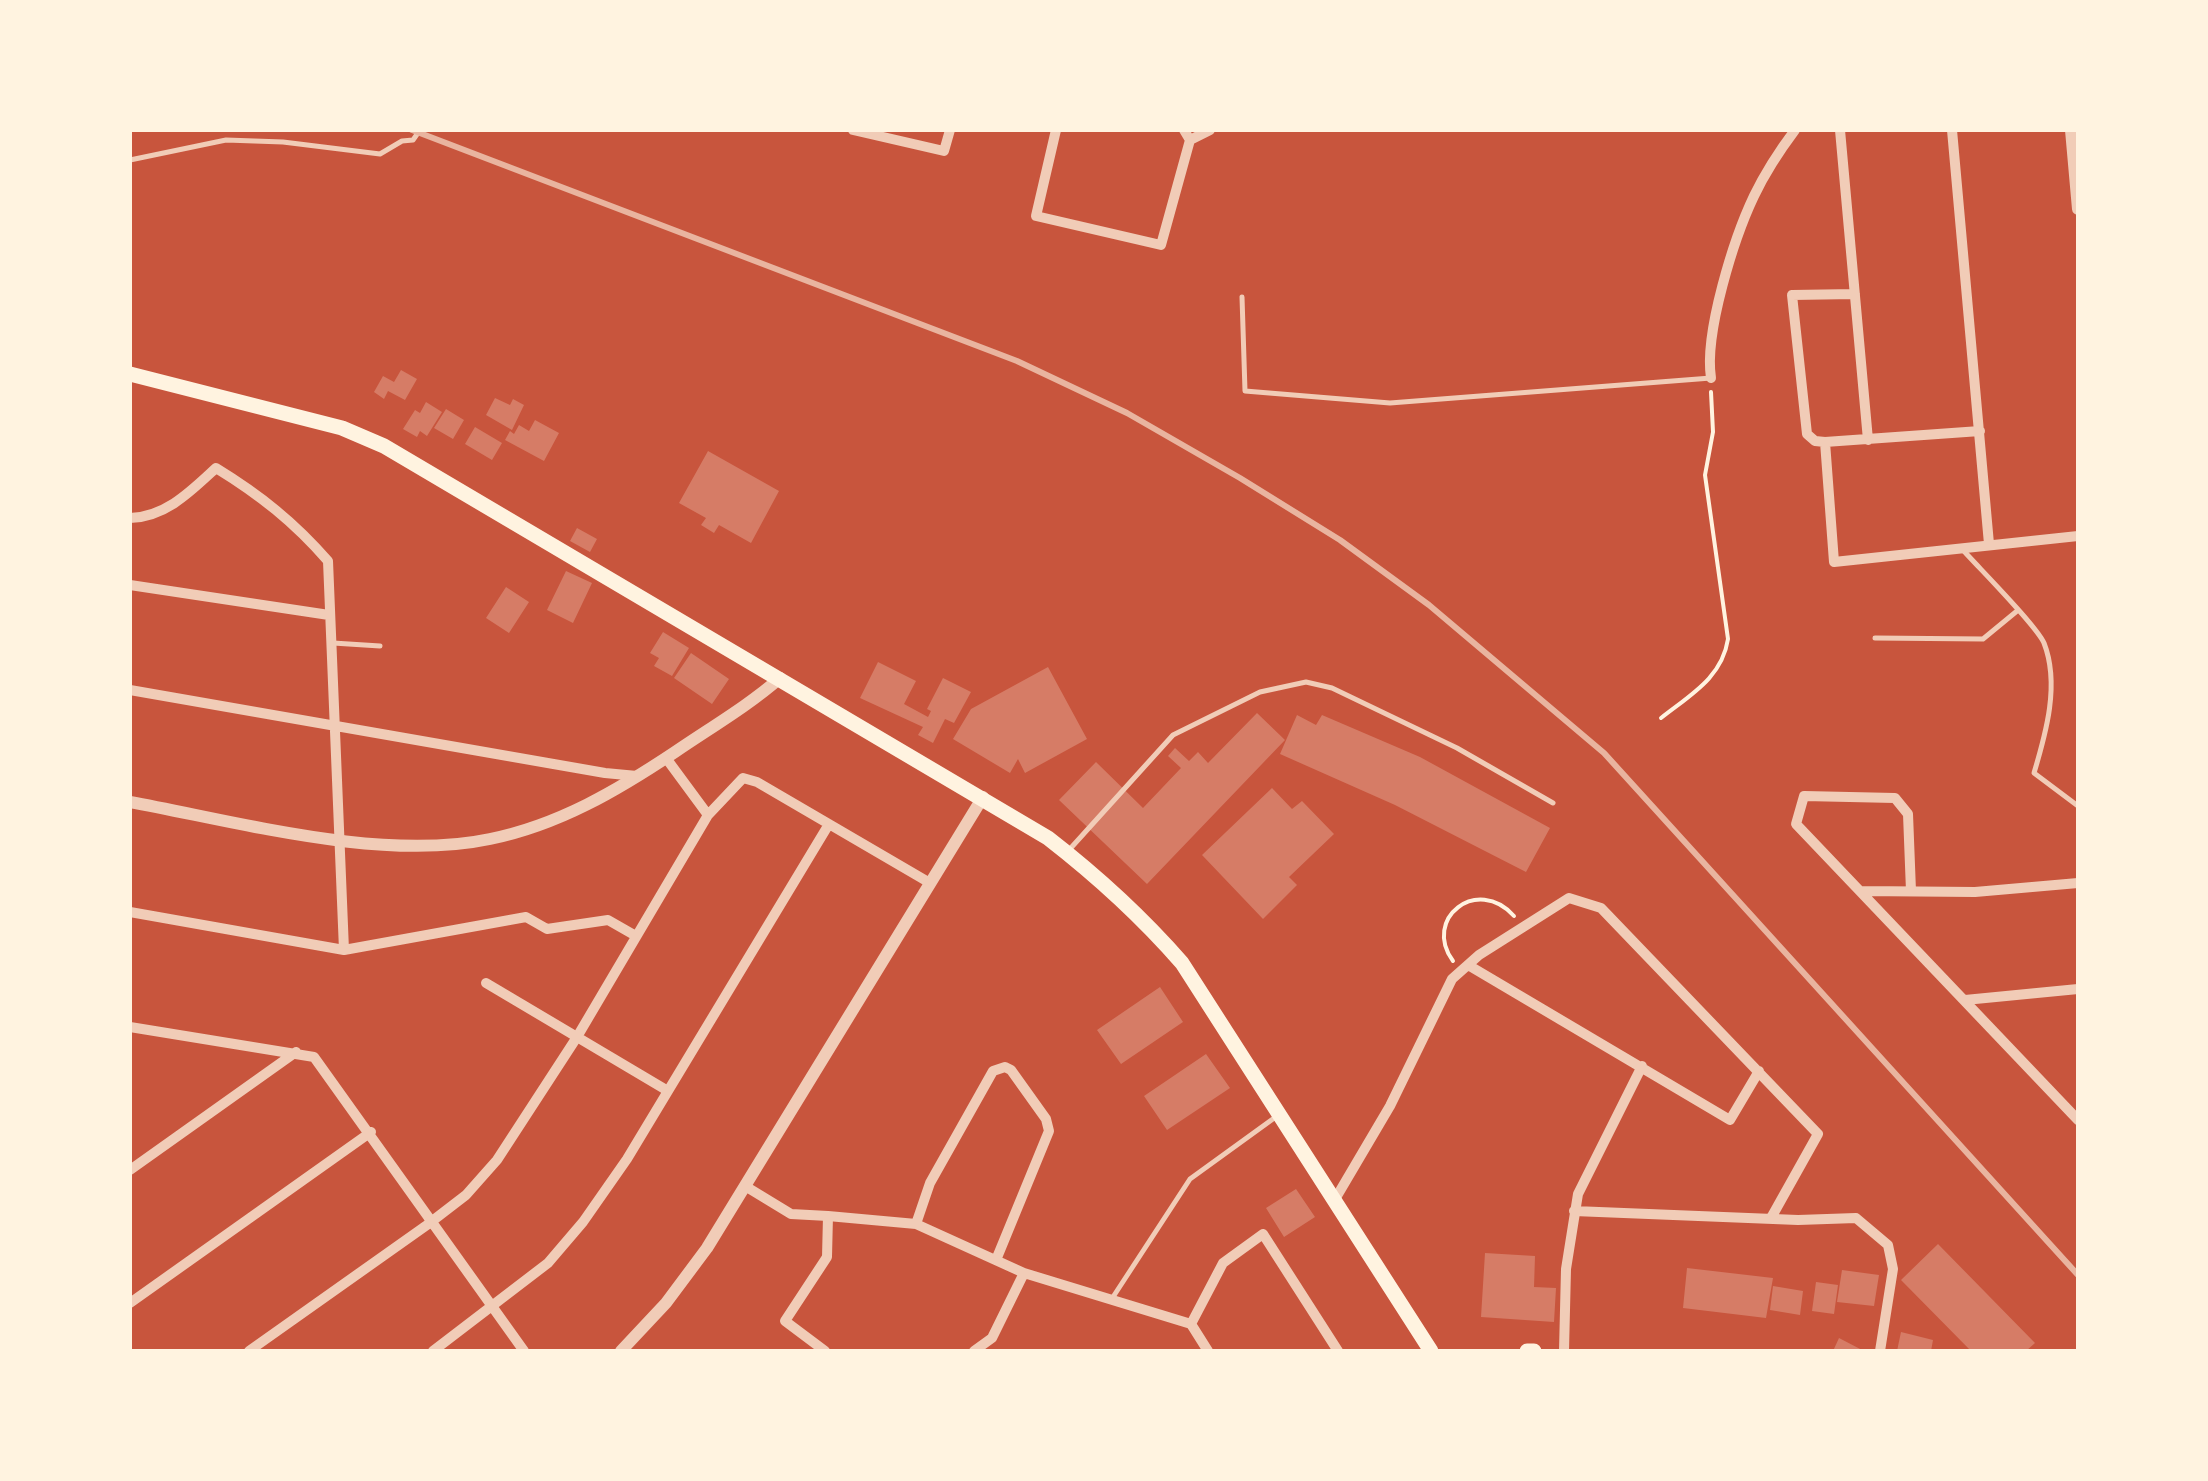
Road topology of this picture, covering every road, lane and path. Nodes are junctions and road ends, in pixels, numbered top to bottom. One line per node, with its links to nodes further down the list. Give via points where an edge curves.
1 (420, 130): 11 (lane, via 380,154 226,140)
2 (853, 130): 3 (street, via 944,152)
3 (950, 130)
4 (1056, 130): 10 (street, via 1036,216 1160,245)
5 (1210, 130): 10 (street)
6 (1795, 130): 16 (street, via 1753,198 1730,265 1713,332)
7 (1840, 130): 13 (street)
8 (1952, 130): 17 (street)
9 (2071, 130): 12 (street)
10 (1187, 135)
11 (130, 160)
12 (2078, 209)
13 (1855, 294): 18 (street); 19 (street, via 1792,296 1807,434)
14 (1242, 296): 16 (lane, via 1245,391 1390,402)
15 (130, 374): 30 (main road, via 342,428 384,446)
16 (1711, 378): 32 (path, via 1714,432 1705,475 1728,639 1725,660)
17 (1980, 431): 18 (street); 22 (street)
18 (1868, 440): 19 (street)
19 (1825, 442): 23 (street, via 1834,562)
20 (130, 518): 26 (street, via 182,500 216,468 261,495 328,561)
21 (2078, 536): 22 (street)
22 (1990, 544): 23 (street)
23 (1960, 547): 25 (lane)
24 (130, 585): 26 (street)
25 (2018, 612): 27 (lane, via 1984,638); 39 (lane, via 2043,642 2050,682 2049,719 2034,773)
26 (329, 615): 28 (street)
27 (1875, 638)
28 (330, 642): 29 (lane); 33 (street)
29 (380, 646)
30 (780, 678): 34 (street); 36 (main road)
31 (130, 690): 33 (street)
32 (1661, 718)
33 (332, 726): 35 (street); 42 (street)
34 (666, 758): 35 (street); 40 (street)
35 (641, 776): 42 (street, via 561,816 489,839 434,845)
36 (983, 797): 43 (main road); 45 (street)
37 (130, 802): 42 (street)
38 (1553, 803): 43 (lane, via 1403,722 1306,682 1260,692 1173,736)
39 (2078, 806)
40 (708, 815): 41 (street, via 743,778); 50 (street)
41 (829, 824): 45 (street); 61 (street)
42 (339, 840): 51 (street)
43 (1067, 852): 62 (main road, via 1182,963)
44 (2078, 883): 47 (street)
45 (930, 884): 66 (street)
46 (1861, 892): 47 (street); 47 (street, via 1796,824 1804,796 1894,798 1908,814); 55 (street)
47 (1912, 892)
48 (130, 912): 51 (street)
49 (1520, 930): 52 (street); 52 (path, via 1500,903 1468,900 1445,924 1444,942 1449,957); 60 (street, via 1569,898 1602,908)
50 (636, 936): 51 (street, via 608,920 547,929 526,917); 57 (street)
51 (344, 950)
52 (1465, 967): 59 (street); 67 (street, via 1452,978 1390,1106)
53 (486, 983): 57 (street)
54 (2078, 989): 55 (street)
55 (1965, 1000): 63 (street)
56 (133, 1030): 58 (street)
57 (577, 1037): 61 (street); 71 (street, via 496,1160)
58 (296, 1052): 64 (street, via 314,1057); 65 (street)
59 (1642, 1066): 60 (street, via 1730,1120); 68 (street)
60 (1759, 1071): 70 (street, via 1818,1134)
61 (668, 1090): 77 (street, via 583,1222 548,1264)
62 (1280, 1114): 67 (main road); 75 (lane, via 1190,1179)
63 (2078, 1120)
64 (371, 1132): 71 (street); 76 (street)
65 (130, 1170)
66 (745, 1186): 69 (street, via 791,1214); 82 (street, via 686,1276)
67 (1334, 1201): 87 (main road)
68 (1574, 1211): 70 (street); 88 (street)
69 (828, 1216): 72 (street); 83 (street, via 827,1257 785,1321)
70 (1771, 1218): 89 (street, via 1856,1218 1888,1245 1892,1269)
71 (433, 1220): 77 (street); 79 (street)
72 (916, 1224): 73 (street); 73 (street, via 930,1183 993,1072 1011,1070 1050,1131)
73 (996, 1260): 74 (street)
74 (1024, 1273): 75 (street); 84 (street, via 992,1338)
75 (1111, 1301): 78 (street)
76 (130, 1303)
77 (494, 1308): 80 (street); 81 (street)
78 (1191, 1324): 85 (street); 86 (street, via 1223,1262 1263,1234)
79 (249, 1351)
80 (433, 1351)
81 (524, 1351)
82 (622, 1351)
83 (825, 1351)
84 (974, 1351)
85 (1208, 1351)
86 (1338, 1351)
87 (1432, 1351)
88 (1564, 1351)
89 (1880, 1351)

